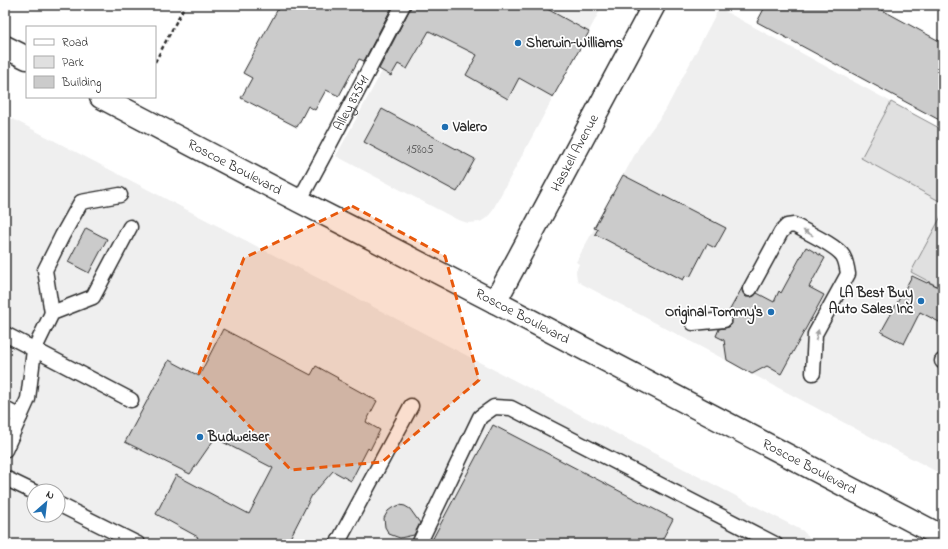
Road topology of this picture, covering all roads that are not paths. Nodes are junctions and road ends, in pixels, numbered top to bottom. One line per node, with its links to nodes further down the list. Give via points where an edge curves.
1 (403, 5): 7 (lane, Alley 87541)
2 (654, 5): 10 (main road, Haskell Avenue)
3 (5, 47): 4 (main road)
4 (26, 58)
5 (103, 98): 7 (main road, Roscoe Boulevard)
6 (120, 195): 11 (lane, via 81,202 45,270)
7 (299, 201): 10 (main road, Roscoe Boulevard)
8 (130, 227): 11 (lane, via 93,297)
9 (750, 289): 16 (lane, one-way to 9, via 816,334 848,274 842,255 836,248 794,225 787,226 781,232)
10 (495, 302): 25 (main road, Roscoe Boulevard)
11 (52, 313): 15 (lane)
12 (724, 320): 13 (lane)
13 (693, 323)
14 (5, 334): 15 (lane)
15 (34, 350): 17 (lane); 20 (lane, via 28,399)
16 (813, 374)
17 (131, 400)
18 (411, 406): 27 (lane)
19 (5, 410): 20 (lane)
20 (20, 417): 21 (lane)
21 (5, 450)
22 (5, 478): 23 (lane)
23 (26, 488)
24 (66, 508): 26 (lane)
25 (943, 537)
26 (138, 544)
27 (337, 544)
28 (419, 544): 29 (lane, via 480,417 494,407 512,408)
29 (775, 544)

